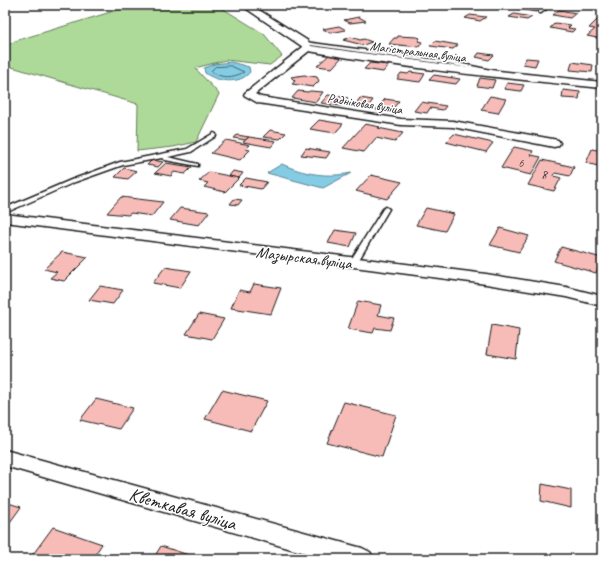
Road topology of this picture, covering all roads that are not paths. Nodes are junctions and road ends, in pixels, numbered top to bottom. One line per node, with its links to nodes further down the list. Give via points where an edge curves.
1 (245, 5): 4 (street, Магістральная вуліца)
2 (550, 5): 3 (lane)
3 (540, 12)
4 (306, 45): 5 (street, Магістральная вуліца, via 363,57); 7 (street, Радніковая вуліца, via 249,95 258,100 401,122 453,124)
5 (602, 84)
6 (214, 135): 8 (lane, via 189,151)
7 (554, 143)
8 (156, 156): 9 (lane); 11 (lane, via 122,163)
9 (196, 165)
10 (386, 209): 13 (lane)
11 (5, 211)
12 (5, 218): 13 (street, Мазырская вуліца)
13 (353, 263): 14 (street, Мазырская вуліца, via 486,279 566,292)
14 (602, 301)
15 (5, 458): 16 (street, Кветкавая вуліца)
16 (362, 559)

